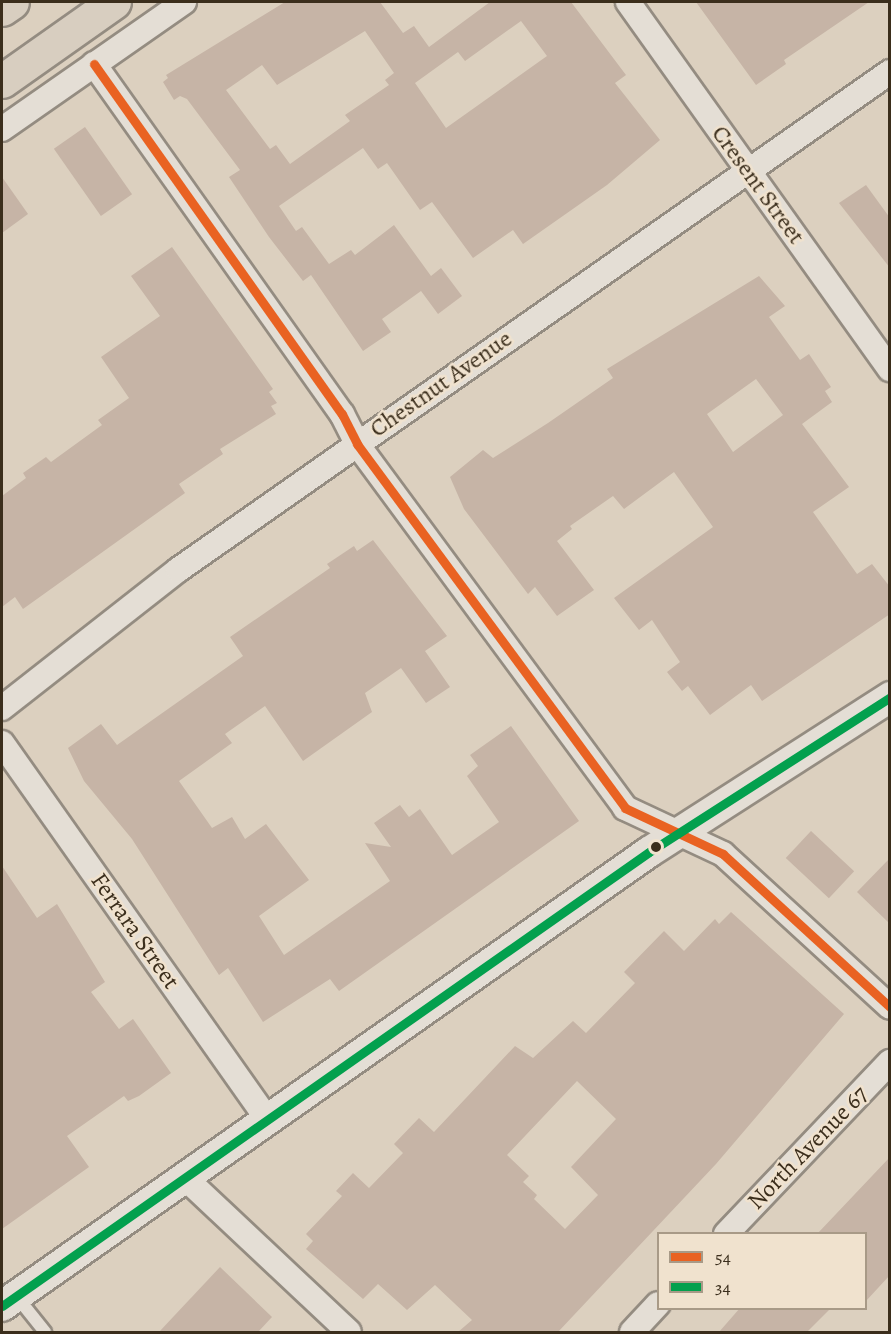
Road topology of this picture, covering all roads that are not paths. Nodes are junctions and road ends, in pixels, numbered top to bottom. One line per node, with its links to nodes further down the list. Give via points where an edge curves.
1 (12, 2): 5 (highway)
2 (114, 2): 8 (highway)
3 (184, 2): 6 (street)
4 (628, 2): 10 (street, Cresent Street)
5 (2, 9)
6 (94, 64): 9 (street); 12 (street, via 342,414)
7 (890, 72): 10 (street, Chestnut Avenue)
8 (2, 81)
9 (2, 129)
10 (744, 170): 11 (street, Cresent Street); 12 (street, Chestnut Avenue)
11 (890, 369)
12 (357, 444): 14 (street, Chestnut Avenue, via 178,570); 16 (street, via 625,808)
13 (890, 697): 16 (street)
14 (2, 708)
15 (2, 743): 19 (street, Ferrara Street)
16 (676, 833): 17 (street, via 723,854); 19 (street)
17 (890, 1007)
18 (890, 1062): 21 (street, North Avenue 67)
19 (267, 1118): 20 (street)
20 (184, 1177): 22 (street); 25 (street)
21 (727, 1232)
22 (9, 1301): 24 (lane)
23 (657, 1305): 26 (street)
24 (45, 1332)
25 (349, 1332)
26 (632, 1332)

